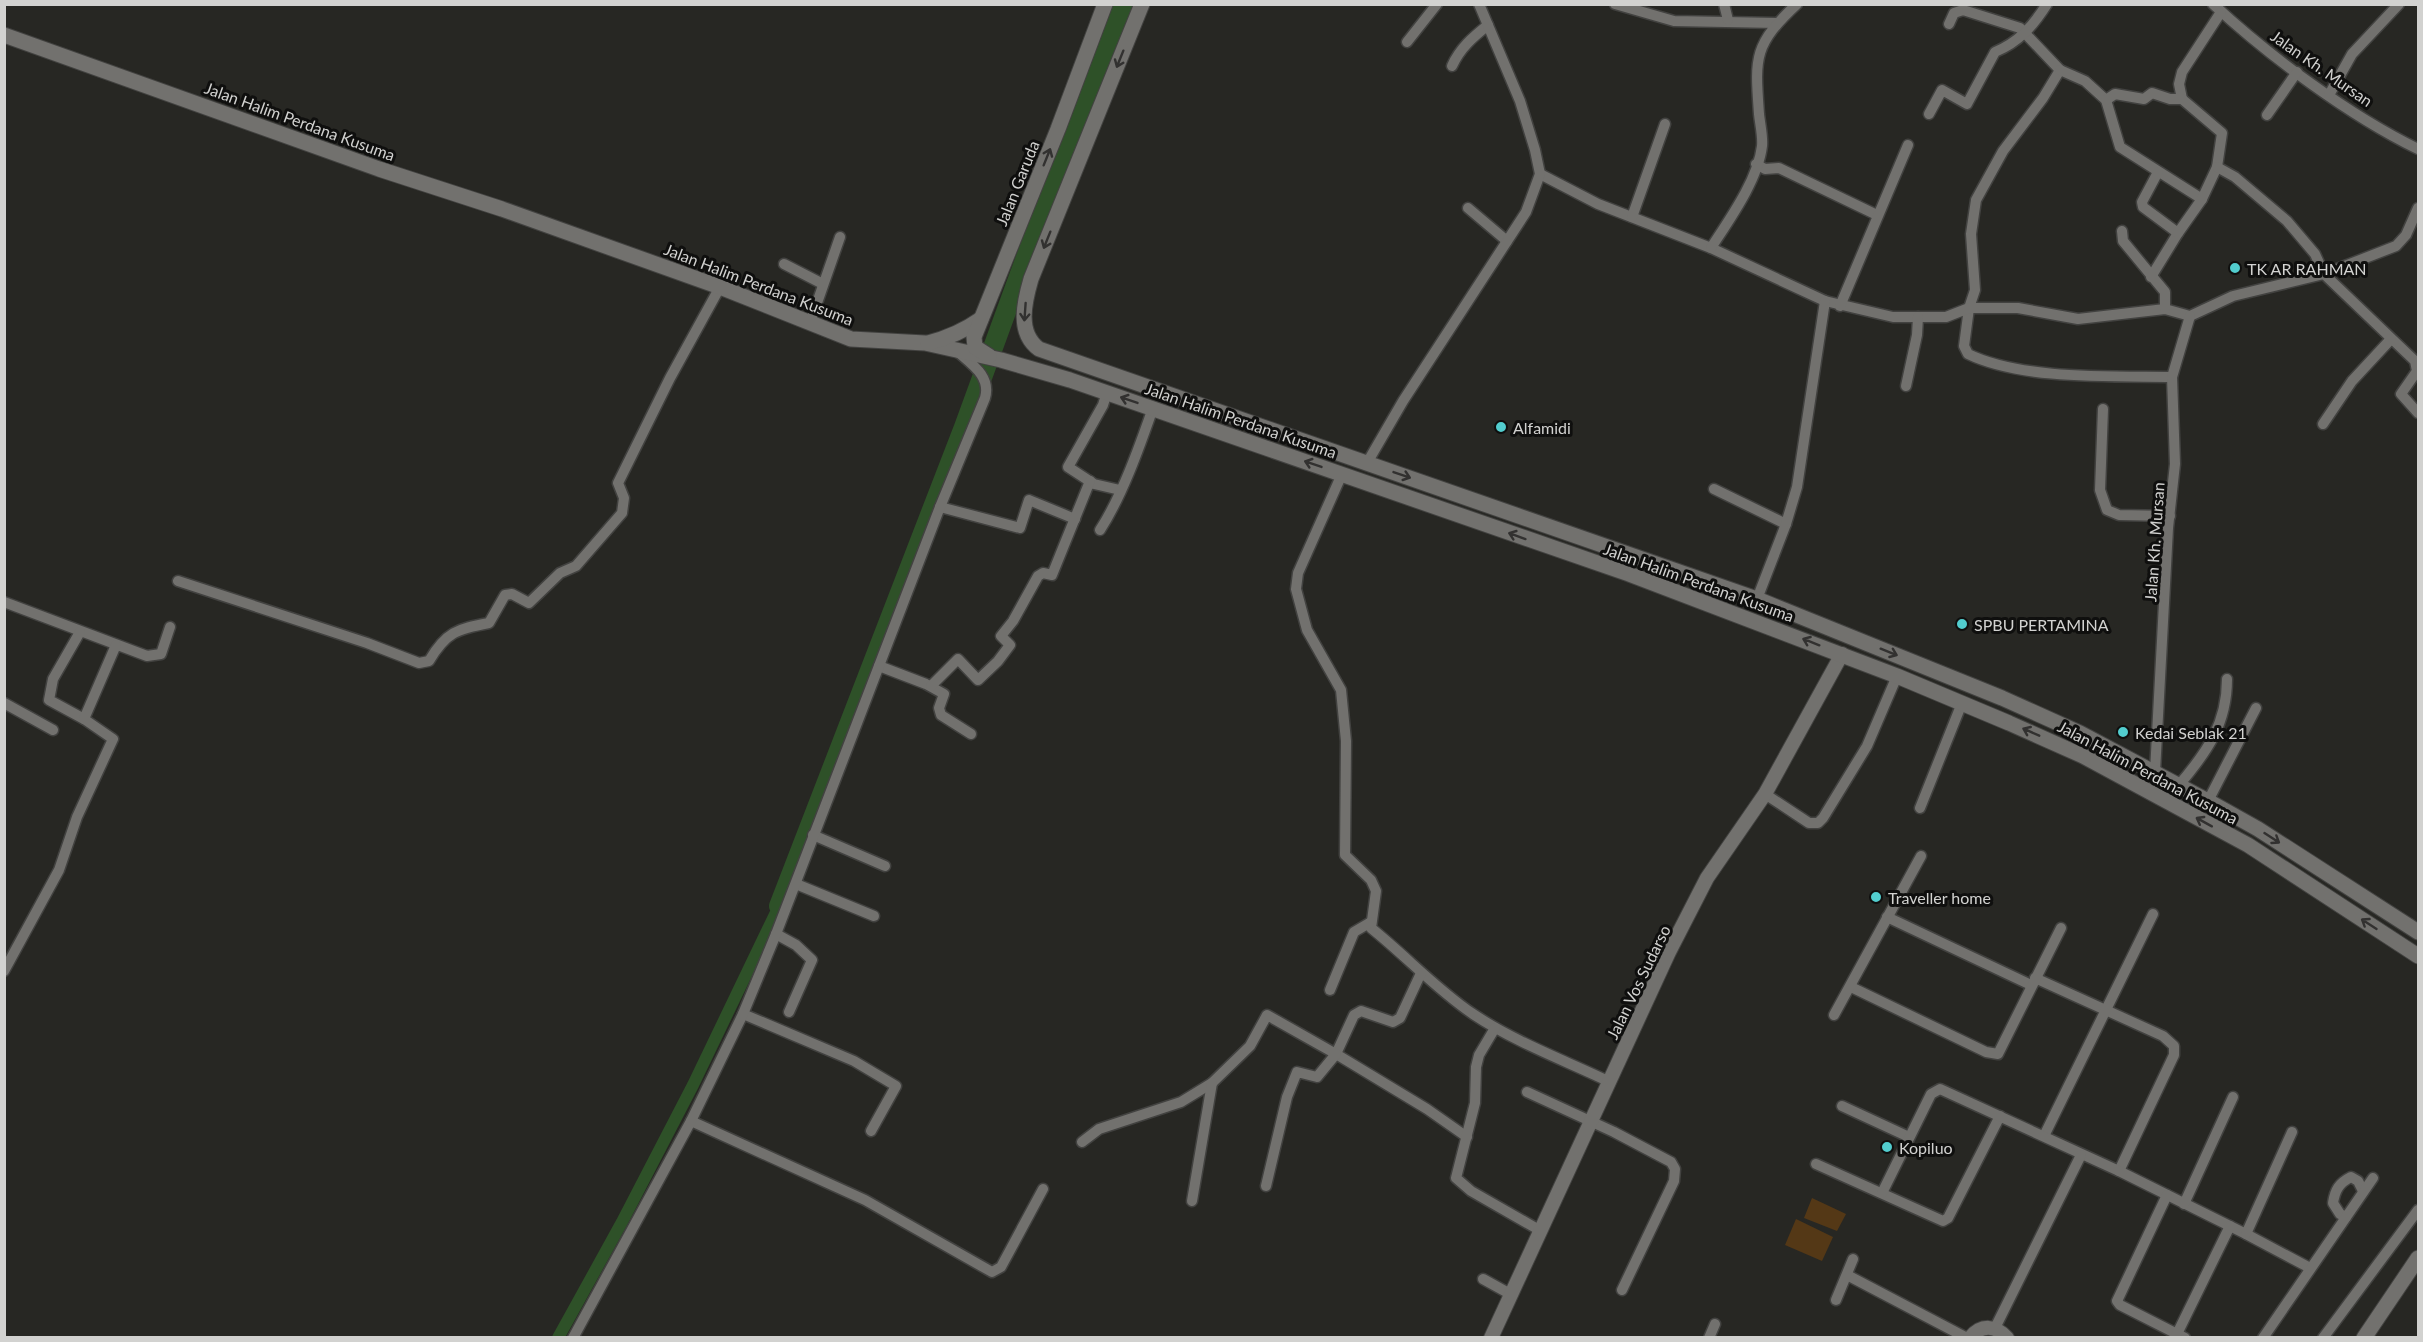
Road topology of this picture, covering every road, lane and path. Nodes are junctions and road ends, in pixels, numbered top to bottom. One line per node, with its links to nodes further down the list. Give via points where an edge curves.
1 (1105, 4): 56 (main road, Jalan Garuda, one-way to 1)
2 (1142, 4): 68 (main road, Jalan Halim Perdana Kusuma, one-way to 68, via 1031,279 1024,321 1031,343 1072,362)
3 (1437, 4): 19 (street)
4 (1479, 4): 16 (street)
5 (1615, 4): 13 (street, via 1674,21)
6 (1724, 4): 13 (street)
7 (1797, 4): 14 (street)
8 (1948, 4): 12 (street)
9 (2047, 4): 17 (street)
10 (2395, 6): 23 (street, via 2352,54)
11 (2217, 8): 22 (street, Jalan Kh. Mursan); 24 (street, via 2182,72)
12 (1961, 10): 15 (street, via 1954,13); 17 (street)
13 (1728, 20): 14 (street)
14 (1777, 23): 31 (street, via 1762,45 1756,69 1762,146)
15 (1949, 24)
16 (1488, 25): 20 (street, via 1465,45); 34 (street, via 1520,101)
17 (2026, 33): 21 (street); 26 (street, via 1995,52 1967,104 1942,90)
18 (4, 35): 49 (main road, Jalan Halim Perdana Kusuma)
19 (1407, 42)
20 (1452, 66)
21 (2060, 70): 25 (street, via 2085,81); 52 (street, via 2003,151 1976,200 1971,234 1975,290)
22 (2297, 72): 23 (street, Jalan Kh. Mursan); 27 (street)
23 (2330, 95): 30 (street, Jalan Kh. Mursan)
24 (2182, 99): 25 (street, via 2152,93 2144,99 2115,94); 32 (street, via 2222,133)
25 (2106, 100): 33 (street, via 2120,147)
26 (1929, 114)
27 (2267, 115)
28 (1665, 124): 39 (street)
29 (1908, 145): 38 (street)
30 (2418, 149)
31 (1756, 164): 38 (street, via 1765,169 1779,168); 44 (street, via 1750,183)
32 (2217, 167): 35 (street); 46 (street, via 2235,177 2295,230 2315,254)
33 (2158, 172): 35 (street); 41 (street, via 2143,207)
34 (1540, 174): 39 (street); 43 (street, via 1526,212)
35 (2202, 199): 41 (street)
36 (1468, 208): 43 (street)
37 (2418, 208): 46 (street, via 2406,236 2397,246)
38 (1877, 215): 51 (street)
39 (1632, 217): 44 (street)
40 (2122, 231): 47 (street, via 2123,241)
41 (2178, 234): 47 (street)
42 (840, 237): 48 (street)
43 (1507, 241): 68 (street, via 1402,401)
44 (1711, 248): 50 (street)
45 (784, 264): 48 (street)
46 (2324, 274): 54 (street, via 2233,296); 58 (street)
47 (2151, 277): 53 (street, via 2165,292)
48 (824, 284): 57 (street)
49 (720, 287): 57 (main road, Jalan Halim Perdana Kusuma); 82 (street, via 618,483 624,498 622,513 576,566 560,573 529,603 512,594 505,595 489,623 457,630 439,645 429,661 419,663)
50 (1825, 301): 51 (street); 77 (street, via 1798,478)
51 (1840, 306): 55 (street, via 1893,317)
52 (1969, 308): 53 (street, via 2018,308 2078,319); 55 (street, via 1946,317); 61 (street, via 1964,345 1968,354 1976,358 2033,371)
53 (2165, 309): 54 (street)
54 (2190, 316): 61 (street, Jalan Kh. Mursan)
55 (1918, 317): 62 (street)
56 (981, 319): 59 (main road, via 964,331); 60 (main road, Jalan Garuda, via 974,337 975,347)
57 (810, 323): 59 (main road, Jalan Halim Perdana Kusuma, via 851,339)
58 (2391, 339): 66 (street, via 2418,367 2401,394); 67 (street, via 2352,381)
59 (925, 343): 60 (main road, Jalan Halim Perdana Kusuma)
60 (989, 360): 63 (main road, Jalan Halim Perdana Kusuma); 74 (street, via 985,398)
61 (2172, 377): 75 (street, Jalan Kh. Mursan, via 2175,464)
62 (1906, 386)
63 (1107, 392): 64 (main road, Jalan Halim Perdana Kusuma, one-way to 63); 70 (street, via 1068,467)
64 (1153, 408): 69 (main road, Jalan Halim Perdana Kusuma, one-way to 64); 72 (street)
65 (2103, 409): 75 (street, via 2100,490 2107,510 2119,515)
66 (2418, 413)
67 (2323, 424)
68 (1367, 463): 73 (main road, Jalan Halim Perdana Kusuma, one-way to 73)
69 (1342, 474): 78 (main road, Jalan Halim Perdana Kusuma); 111 (street, via 1298,573 1296,589 1307,630 1341,690 1346,741 1346,855 1371,880 1376,891)
70 (1090, 481): 72 (street); 76 (street)
71 (1714, 489): 77 (street)
72 (1120, 490): 79 (street)
73 (1492, 505): 78 (main road); 80 (main road, Jalan Halim Perdana Kusuma)
74 (940, 507): 76 (street, via 1020,528 1029,500); 89 (street)
75 (2170, 516): 99 (street, Jalan Kh. Mursan)
76 (1076, 519): 92 (street, via 1052,575 1038,576 1001,636 1010,645 998,661 978,680 958,659)
77 (1786, 524): 83 (street)
78 (1486, 525): 81 (main road, Jalan Halim Perdana Kusuma, one-way to 78)
79 (1100, 530)
80 (1579, 536): 81 (main road); 83 (main road, Jalan Halim Perdana Kusuma)
81 (1572, 556): 88 (main road, Jalan Halim Perdana Kusuma, one-way to 81)
82 (178, 581)
83 (1757, 599): 99 (main road, Jalan Halim Perdana Kusuma, one-way to 99, via 2002,698)
84 (4, 602): 86 (street)
85 (170, 627): 87 (street, via 161,654 147,656)
86 (80, 632): 87 (street); 96 (street, via 53,679 49,700)
87 (116, 645): 96 (street)
88 (1842, 654): 90 (main road, Jalan Halim Perdana Kusuma); 101 (street, Jalan Vos Sudarso)
89 (879, 666): 92 (street); 104 (street, via 854,745)
90 (1897, 676): 94 (main road, Jalan Halim Perdana Kusuma); 101 (street, via 1867,746 1818,823 1809,823)
91 (2227, 679): 100 (street, via 2222,723 2197,765)
92 (931, 686): 98 (street, via 944,694 941,715)
93 (4, 703): 97 (street)
94 (1962, 704): 103 (street); 115 (main road, Jalan Halim Perdana Kusuma, one-way to 94, via 2248,845 2083,756)
95 (2256, 708): 102 (street)
96 (84, 719): 116 (street, via 113,739 58,870)
97 (53, 730)
98 (971, 734)
99 (2155, 772): 100 (main road, Jalan Halim Perdana Kusuma)
100 (2179, 785): 102 (main road, Jalan Halim Perdana Kusuma)
101 (1764, 794): 127 (street, Jalan Vos Sudarso, via 1707,878)
102 (2208, 801): 113 (main road, Jalan Halim Perdana Kusuma, one-way to 113)
103 (1920, 807)
104 (813, 835): 106 (street); 107 (street)
105 (1921, 856): 110 (street)
106 (885, 866)
107 (796, 884): 109 (street); 114 (street)
108 (2153, 914): 122 (street)
109 (874, 916)
110 (1887, 917): 118 (street); 119 (street)
111 (1371, 922): 117 (street, via 1371,928); 120 (street, via 1354,932)
112 (2061, 928): 118 (street)
113 (2418, 932)
114 (776, 934): 121 (street, via 812,960); 123 (street)
115 (2418, 956)
116 (4, 971)
117 (1421, 973): 125 (street); 126 (street, via 1400,1018 1393,1022 1361,1011 1354,1015)
118 (2033, 981): 119 (street, via 1998,1054 1986,1052); 122 (street)
119 (1851, 987): 124 (street)
120 (1330, 990)
121 (789, 1012)
122 (2107, 1012): 137 (street); 143 (street, via 2163,1036 2174,1046 2174,1055)
123 (743, 1014): 133 (street); 135 (street, via 854,1061 896,1086)
124 (1834, 1015)
125 (1496, 1028): 127 (street); 138 (street, via 1479,1054 1475,1103)
126 (1336, 1054): 128 (street, via 1267,1015 1250,1046); 138 (street); 145 (street, via 1317,1077 1297,1072 1287,1097)
127 (1610, 1082): 134 (street, Jalan Vos Sudarso)
128 (1212, 1083): 140 (street, via 1180,1102 1099,1128); 150 (street)
129 (1527, 1092): 134 (street)
130 (2233, 1097): 151 (street)
131 (1842, 1106): 139 (street)
132 (2000, 1116): 137 (street); 139 (street, via 1946,1091 1935,1090); 148 (street, via 1948,1218 1939,1220)
133 (690, 1121): 146 (street, via 865,1200 992,1272 1001,1267); 169 (street)
134 (1591, 1122): 156 (street, Jalan Vos Sudarso); 163 (street, via 1671,1162 1676,1169 1674,1181)
135 (870, 1131)
136 (2292, 1132): 157 (street)
137 (2044, 1136): 141 (street)
138 (1467, 1137): 156 (street, via 1456,1178 1471,1191)
139 (1909, 1137): 148 (street)
140 (1082, 1142)
141 (2081, 1155): 143 (street); 167 (street)
142 (1816, 1164): 148 (street)
143 (2119, 1171): 149 (street)
144 (2373, 1178): 147 (street)
145 (1266, 1186)
146 (1043, 1189)
147 (2363, 1191): 153 (street); 153 (street, via 2358,1180 2350,1177 2342,1181 2333,1203)
148 (1882, 1193)
149 (2168, 1196): 151 (street); 168 (street, via 2117,1301)
150 (1192, 1201)
151 (2184, 1204): 155 (street)
152 (2418, 1210): 154 (street)
153 (2346, 1216): 160 (street)
154 (2414, 1224): 175 (street)
155 (2230, 1227): 157 (street); 168 (street)
156 (1541, 1231): 164 (street, Jalan Vos Sudarso)
157 (2246, 1233): 160 (street)
158 (2418, 1258): 176 (main road)
159 (1853, 1259): 161 (street)
160 (2310, 1268): 174 (street)
161 (1846, 1275): 165 (street); 172 (street)
162 (1483, 1280): 164 (street)
163 (1622, 1290)
164 (1512, 1295): 170 (street, Jalan Vos Sudarso)
165 (1836, 1300)
166 (1715, 1324): 171 (street)
167 (1995, 1328): 172 (street, via 1980,1329); 173 (street)
168 (2179, 1336)
169 (573, 1338)
170 (1491, 1338)
171 (1709, 1338)
172 (1969, 1338)
173 (2007, 1338)
174 (2263, 1338)
175 (2323, 1338)
176 (2364, 1338)

